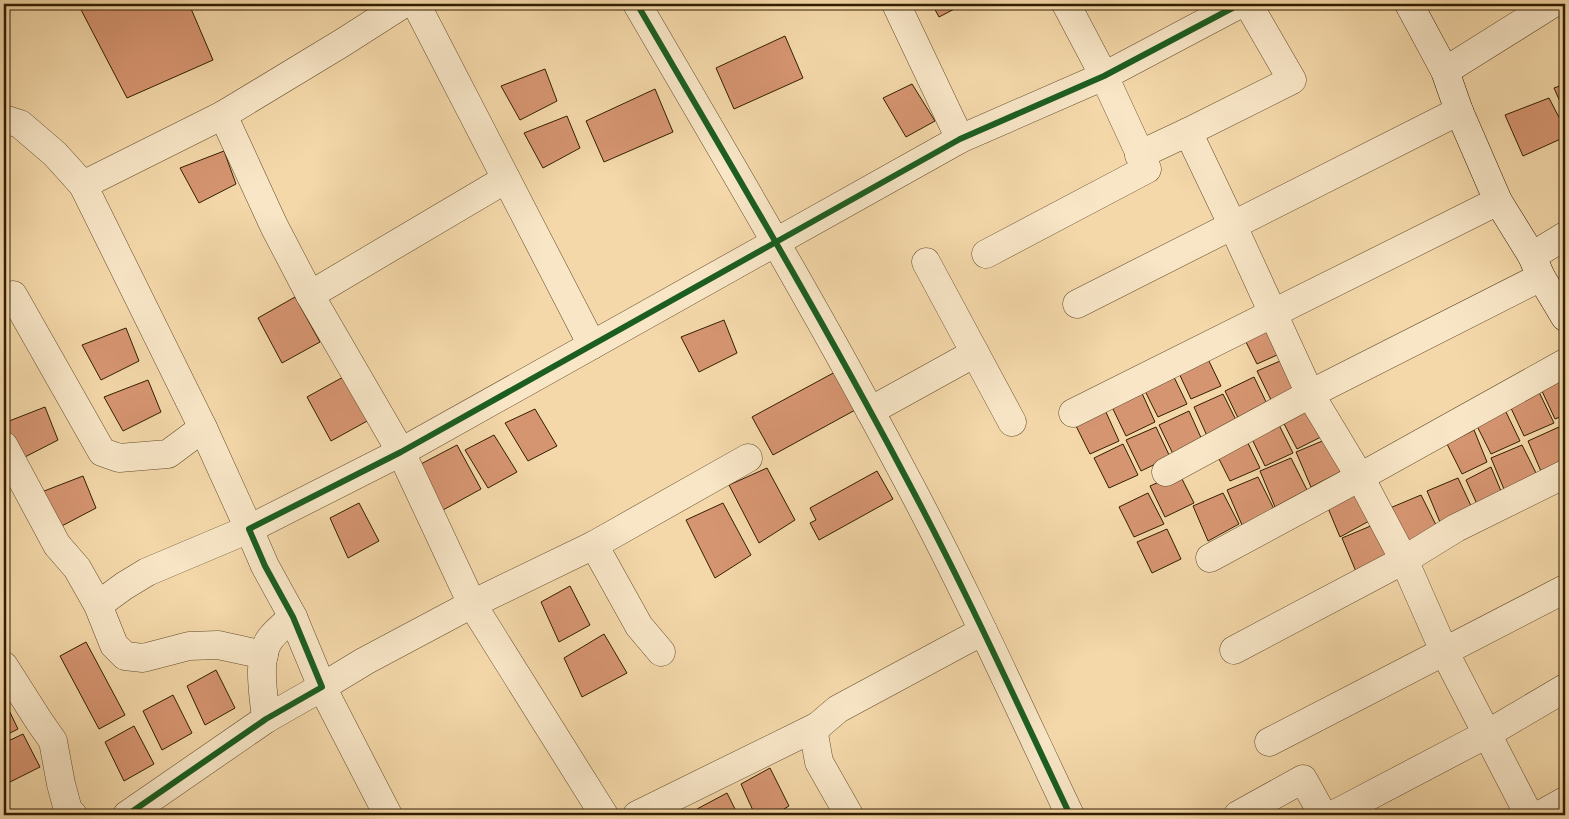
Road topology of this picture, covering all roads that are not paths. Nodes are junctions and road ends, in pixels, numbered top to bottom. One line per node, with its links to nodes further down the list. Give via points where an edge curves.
1 (404, 4): 13 (street)
2 (416, 4): 18 (street)
3 (637, 4): 23 (street)
4 (896, 4): 16 (street)
5 (1066, 4): 11 (street)
6 (1240, 4): 11 (street)
7 (1248, 4): 15 (street, via 1292,80)
8 (1409, 4): 10 (street)
9 (1552, 4): 10 (street)
10 (1445, 71): 12 (street)
11 (1104, 76): 16 (street); 17 (street)
12 (1459, 112): 20 (street); 21 (street)
13 (223, 115): 19 (street); 28 (street)
14 (4, 119): 19 (street, via 20,124 55,154)
15 (1188, 132): 17 (street); 21 (street)
16 (960, 139): 23 (street)
17 (1139, 155): 24 (street, via 1147,169)
18 (506, 179): 28 (street); 32 (street)
19 (83, 185): 39 (street)
20 (1498, 201): 26 (street); 30 (street)
21 (1233, 226): 29 (street); 30 (street)
22 (1565, 236): 26 (street)
23 (776, 242): 32 (street); 36 (street)
24 (986, 254)
25 (926, 262): 33 (street)
26 (1536, 266): 31 (street); 35 (street)
27 (14, 295): 39 (street, via 102,452 119,458 168,454)
28 (310, 295): 41 (street)
29 (1077, 304)
30 (1273, 314): 35 (street); 37 (street)
31 (1565, 317)
32 (592, 345): 41 (street)
33 (975, 353): 36 (street); 38 (street)
34 (1565, 363): 45 (street)
35 (1310, 394): 43 (street); 45 (street)
36 (870, 411): 54 (street)
37 (1073, 413)
38 (1012, 422)
39 (203, 428): 46 (street)
40 (4, 446): 52 (street, via 57,545 78,568)
41 (401, 452): 46 (street); 51 (street)
42 (748, 458): 47 (street)
43 (1166, 472)
44 (1565, 474): 49 (street, via 1456,528)
45 (1360, 478): 48 (street); 49 (street)
46 (249, 529): 52 (street, via 147,572); 53 (street)
47 (594, 545): 51 (street); 57 (street, via 639,626)
48 (1210, 558)
49 (1404, 560): 55 (street); 56 (street)
50 (1565, 589): 56 (street)
51 (472, 604): 60 (street); 70 (street)
52 (98, 605): 58 (street, via 114,645 125,656 142,658 188,646 218,645)
53 (292, 617): 58 (street, via 269,640); 60 (street)
54 (983, 631): 63 (street, via 838,709); 73 (street)
55 (1234, 650)
56 (1444, 651): 64 (street); 65 (street)
57 (661, 652)
58 (264, 655): 62 (street, via 262,679)
59 (4, 666): 67 (street, via 53,741 68,810)
60 (322, 687): 62 (street); 69 (street)
61 (1565, 688): 64 (street)
62 (266, 719): 68 (street)
63 (818, 726): 71 (street); 72 (street, via 814,734 819,762)
64 (1486, 734): 76 (street); 77 (street)
65 (1269, 742)
66 (1565, 802): 78 (street)
67 (73, 815)
68 (127, 815)
69 (388, 815)
70 (604, 815)
71 (636, 815)
72 (848, 815)
73 (1070, 815)
74 (1238, 815): 75 (street, via 1303,779)
75 (1323, 815)
76 (1333, 815)
77 (1529, 815)
78 (1540, 815)

